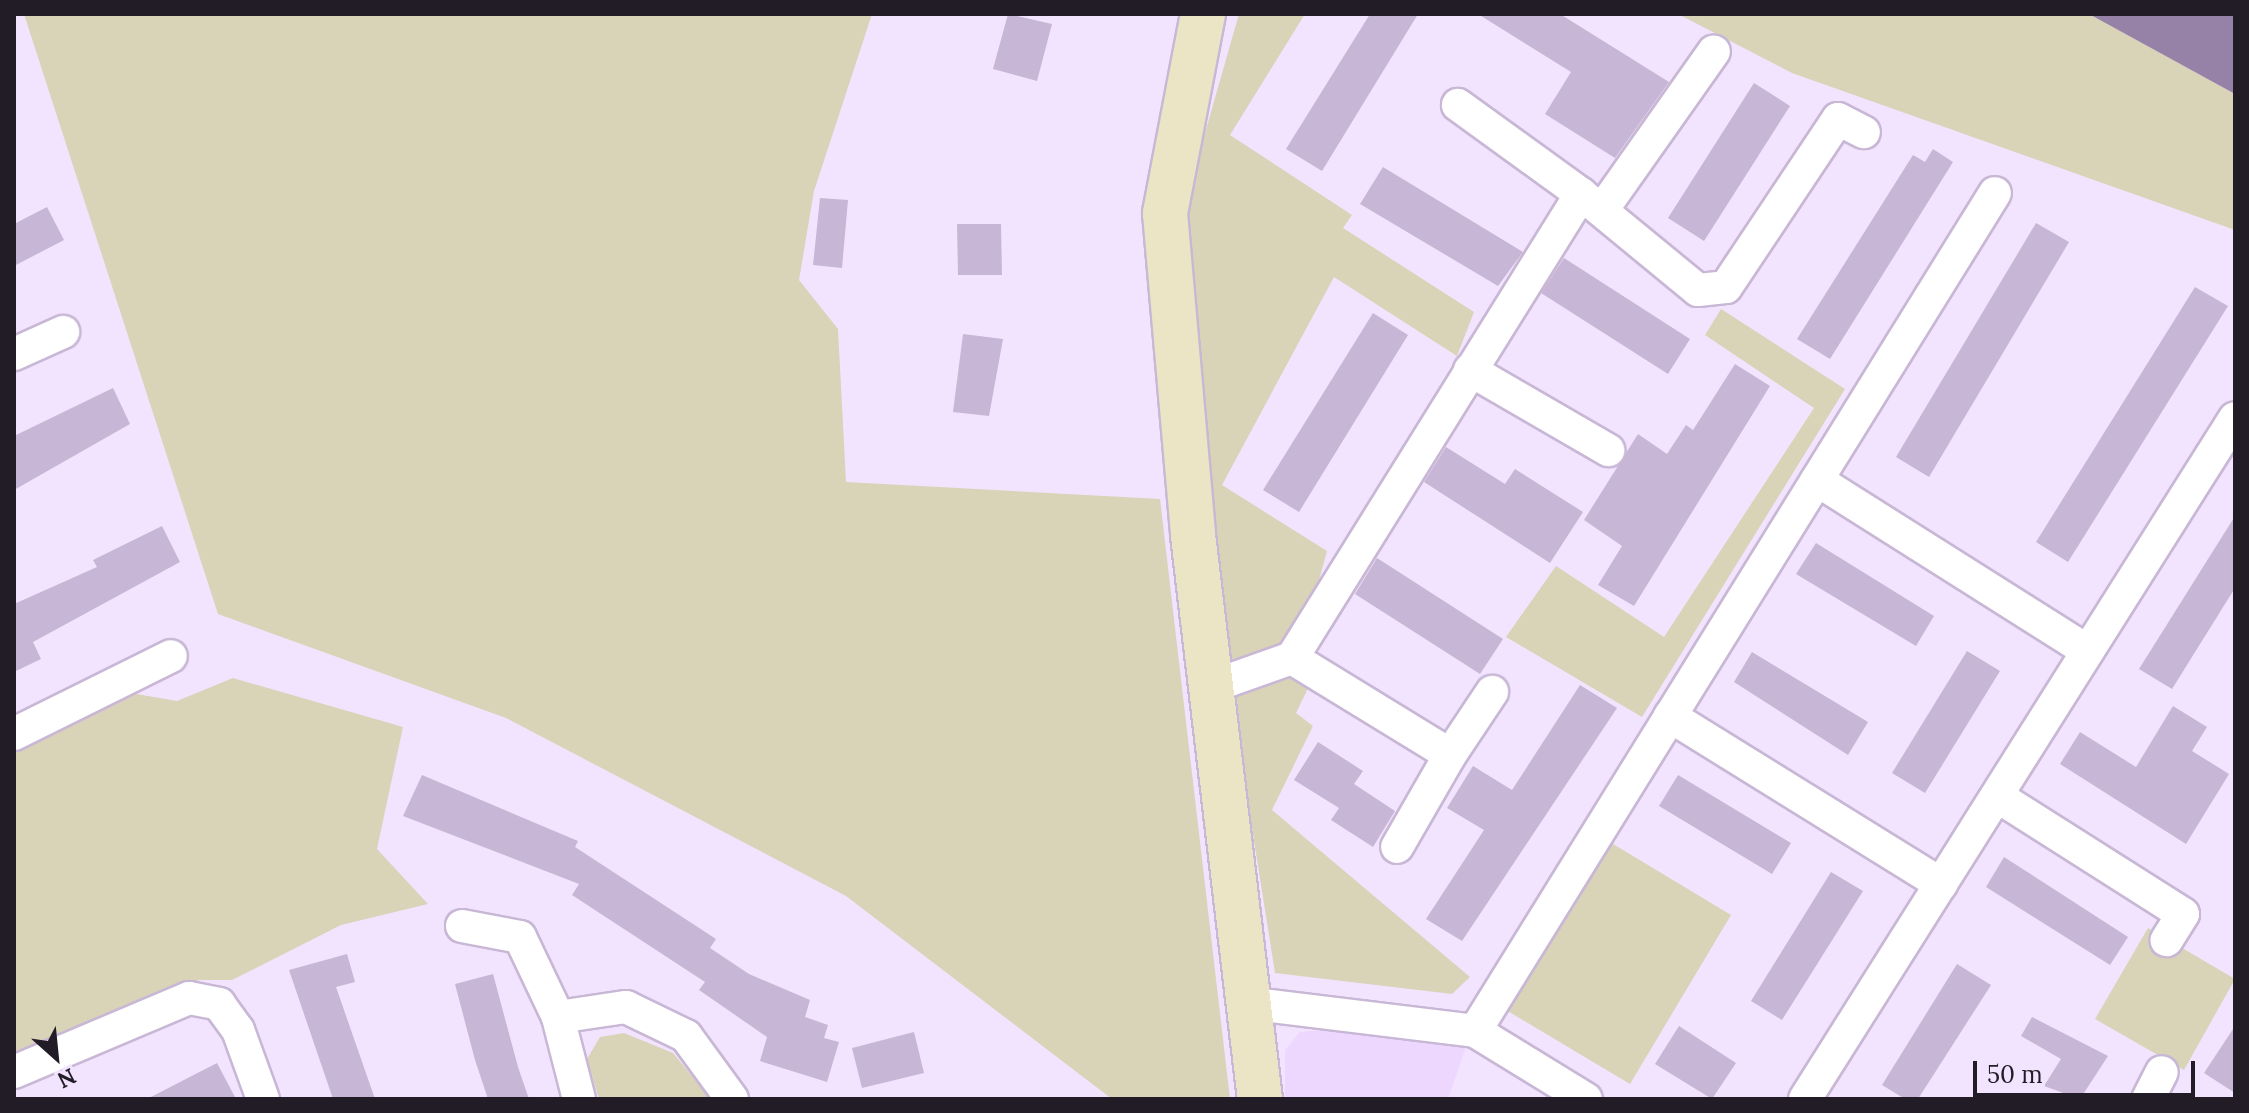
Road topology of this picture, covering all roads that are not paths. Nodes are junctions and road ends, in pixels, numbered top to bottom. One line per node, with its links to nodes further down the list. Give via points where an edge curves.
1 (1203, 14): 16 (main road, via 1165,213)
2 (1714, 51): 6 (street)
3 (1458, 105): 6 (street)
4 (1840, 119): 6 (street, via 1726,287 1698,290)
5 (1995, 193): 12 (street)
6 (1592, 202): 9 (street)
7 (63, 332): 8 (street)
8 (14, 354)
9 (1470, 370): 11 (street); 15 (street)
10 (2235, 418): 13 (street)
11 (1608, 450)
12 (1817, 480): 13 (street); 18 (street)
13 (2088, 651): 21 (street)
14 (171, 656): 19 (street)
15 (1292, 658): 16 (street); 20 (street)
16 (1210, 687): 26 (main road)
17 (1492, 692): 20 (street)
18 (1670, 716): 23 (street); 28 (street)
19 (14, 734)
20 (1450, 755): 22 (street)
21 (1997, 796): 23 (street); 25 (street, via 2183,914)
22 (1397, 847)
23 (1941, 884): 35 (street)
24 (462, 926): 27 (street, via 520,937)
25 (2167, 940)
26 (1247, 1003): 28 (street); 33 (main road)
27 (558, 1017): 31 (street); 32 (street, via 626,1007 686,1036)
28 (1475, 1031): 34 (street)
29 (14, 1072): 30 (street, via 189,998 219,1004 238,1030)
30 (263, 1099)
31 (579, 1099)
32 (732, 1099)
33 (1260, 1099)
34 (1586, 1099)
35 (1805, 1099)

